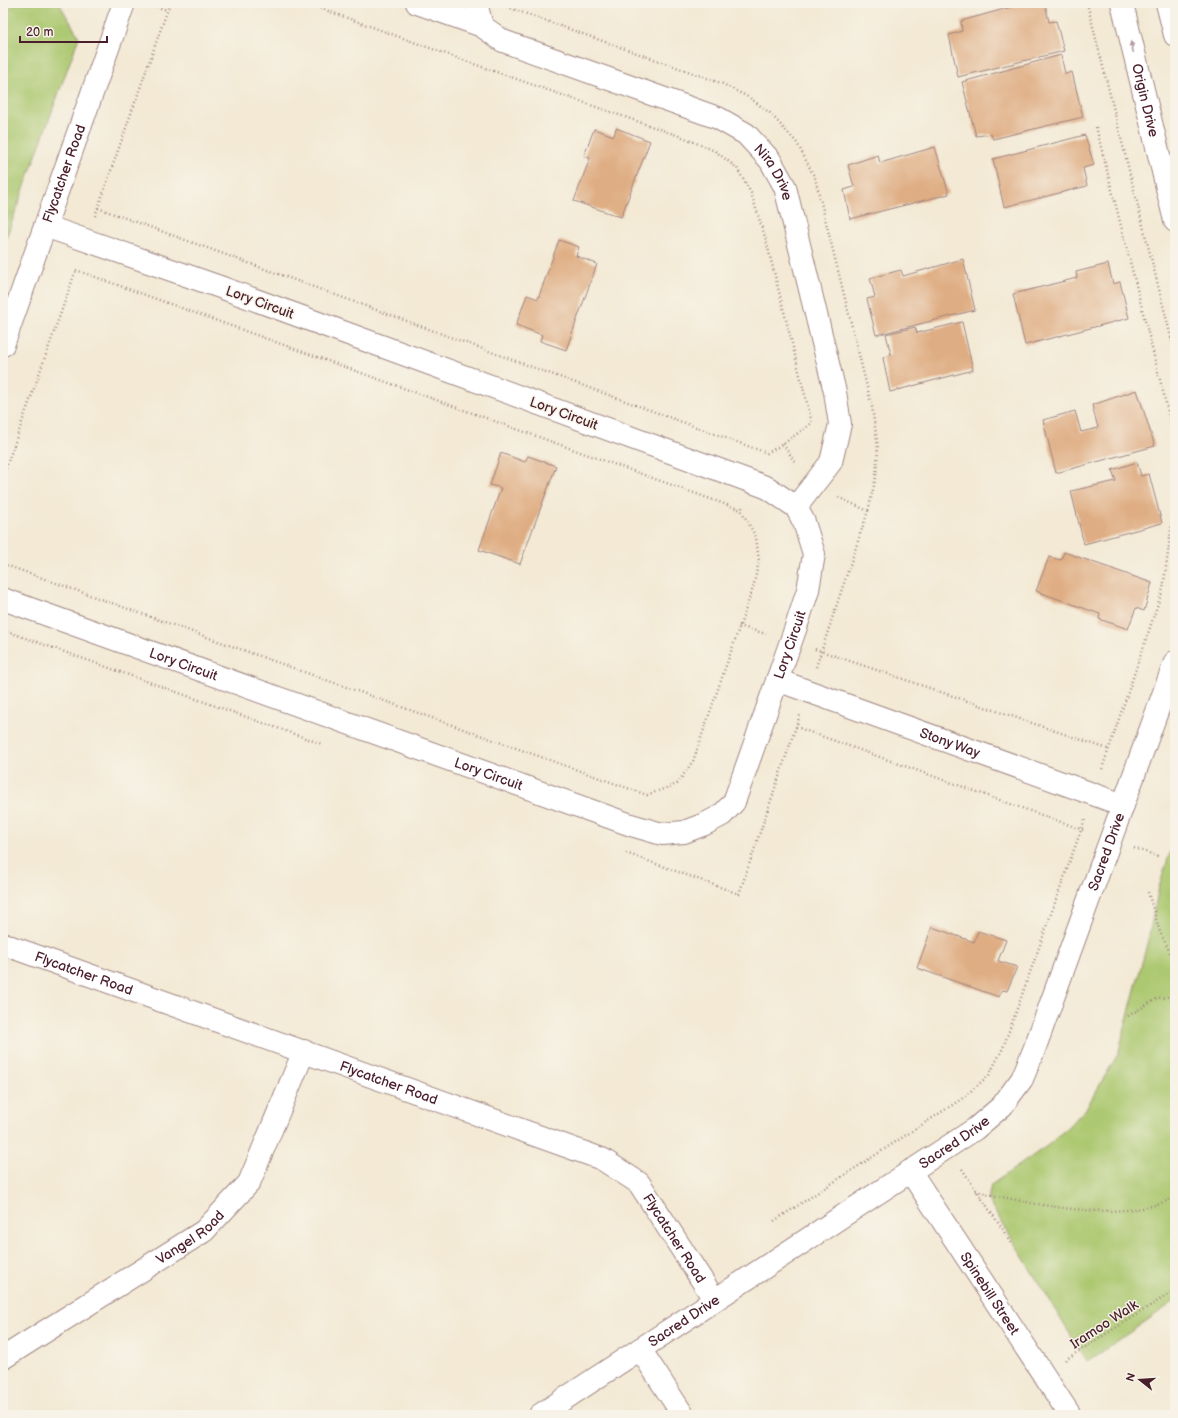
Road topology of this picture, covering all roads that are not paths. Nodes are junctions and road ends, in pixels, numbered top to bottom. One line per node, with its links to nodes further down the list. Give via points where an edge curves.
1 (124, 3): 10 (street, Flycatcher Road)
2 (417, 3): 6 (street)
3 (476, 3): 6 (street)
4 (1122, 3): 8 (street, Origin Drive, one-way to 4)
5 (1167, 3): 7 (street)
6 (482, 26): 12 (street, Nira Drive, via 503,42 718,118 746,134 770,160 785,187 835,392 840,424 831,462)
7 (1175, 35)
8 (1168, 162): 9 (street, Origin Drive)
9 (1175, 221)
10 (45, 226): 11 (street, Flycatcher Road); 12 (street, Lory Circuit, via 755,482)
11 (3, 345)
12 (796, 507): 15 (street, Lory Circuit, via 804,522 814,554 808,590)
13 (3, 599): 15 (street, Lory Circuit, via 631,826 662,834 684,832 705,824 722,815 734,802)
14 (1175, 662): 17 (street, Sacred Drive)
15 (777, 680): 18 (street, Stony Way)
16 (1175, 682): 17 (street, Sacred Drive)
17 (1161, 700): 18 (street, Sacred Drive)
18 (1122, 805): 21 (street, Sacred Drive, via 1022,1079 1002,1106 975,1129)
19 (3, 944): 20 (street, Flycatcher Road)
20 (304, 1051): 22 (street, Flycatcher Road, via 602,1159 639,1183); 24 (street, Vangel Road, via 249,1183 204,1231)
21 (910, 1171): 22 (street, Sacred Drive); 27 (street, Spinebill Street)
22 (714, 1299): 23 (street, Sacred Drive)
23 (640, 1349): 25 (street, Sacred Drive); 26 (street)
24 (3, 1358)
25 (540, 1415)
26 (683, 1415)
27 (1070, 1415)

